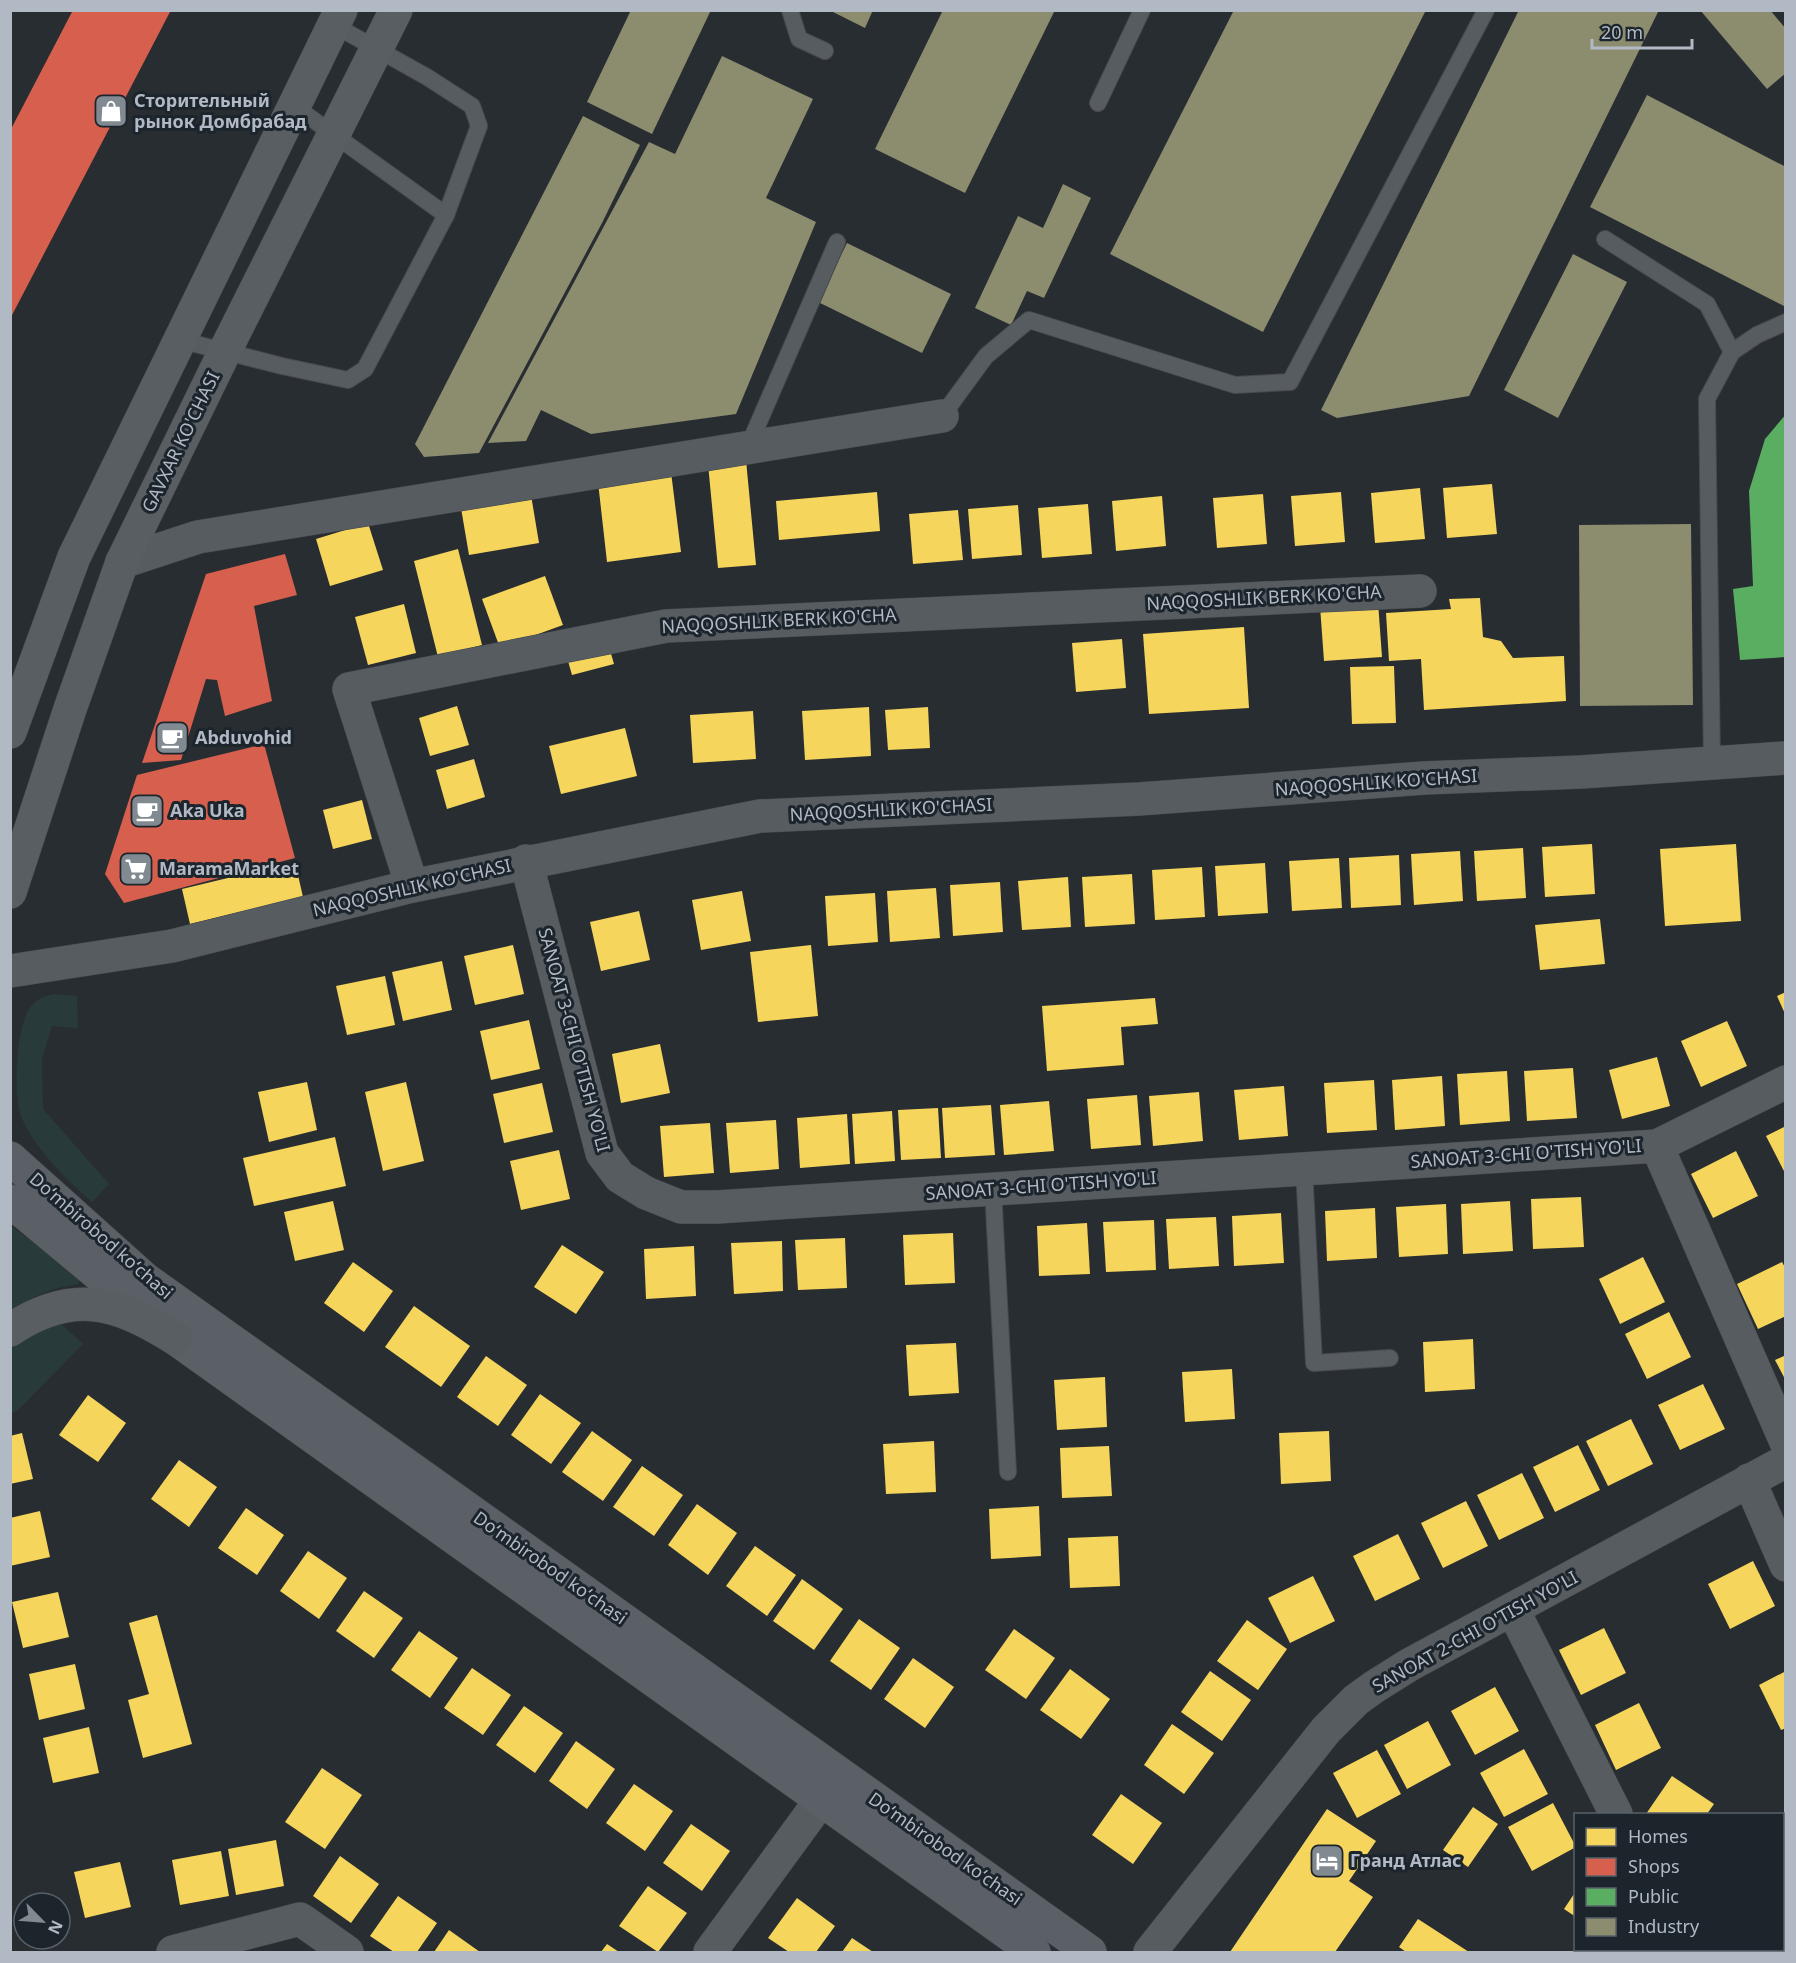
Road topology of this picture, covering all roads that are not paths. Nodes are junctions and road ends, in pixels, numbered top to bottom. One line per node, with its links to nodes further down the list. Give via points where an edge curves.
1 (396, 10): 6 (main road, GAVXAR KO'CHASI)
2 (790, 10): 7 (lane, via 799,39)
3 (1142, 10): 8 (lane)
4 (1486, 10): 18 (lane, via 1290,382 1235,385 1029,320 986,356)
5 (338, 18): 6 (lane); 9 (main road)
6 (376, 49): 10 (main road, GAVXAR KO'CHASI); 11 (lane, via 472,106 479,126)
7 (825, 51)
8 (1098, 103)
9 (294, 106): 10 (lane); 15 (main road)
10 (333, 135): 11 (lane); 16 (main road, GAVXAR KO'CHASI)
11 (446, 215): 16 (lane, via 365,369 348,380)
12 (1605, 239): 17 (lane, via 1707,304)
13 (837, 242): 19 (lane)
14 (1785, 322): 17 (lane)
15 (180, 340): 16 (lane); 22 (main road, via 74,557)
16 (225, 351): 20 (main road, GAVXAR KO'CHASI)
17 (1732, 352): 24 (lane, via 1707,399)
18 (942, 416): 19 (street)
19 (748, 447): 20 (street, via 198,537)
20 (122, 562): 27 (main road, GAVXAR KO'CHASI)
21 (1420, 591): 26 (street, NAQQOSHLIK BERK KO'CHA, via 666,626 349,689)
22 (11, 730)
23 (1785, 758): 24 (street, NAQQOSHLIK KO'CHASI)
24 (1712, 763): 25 (street, NAQQOSHLIK KO'CHASI, via 1424,778 1139,799 760,816)
25 (526, 861): 26 (street, NAQQOSHLIK KO'CHASI); 33 (street, SANOAT 3-CHI O'TISH YO'LI, via 602,1153 620,1177 681,1207)
26 (412, 886): 28 (street, NAQQOSHLIK KO'CHASI, via 172,946)
27 (10, 892)
28 (10, 970)
29 (1785, 1082): 30 (street, SANOAT 3-CHI O'TISH YO'LI)
30 (1657, 1146): 32 (street, SANOAT 3-CHI O'TISH YO'LI); 38 (street)
31 (16, 1163): 44 (main road, Doʻmbirobod koʻchasi, via 145,1279)
32 (1304, 1168): 33 (street, SANOAT 3-CHI O'TISH YO'LI); 37 (lane, via 1314,1363)
33 (993, 1189): 40 (lane)
34 (10, 1201): 36 (main road, Doʻmbirobod koʻchasi)
35 (10, 1330): 36 (main road, via 53,1308 95,1305 134,1315)
36 (176, 1340): 45 (main road, Doʻmbirobod koʻchasi)
37 (1390, 1358)
38 (1785, 1442)
39 (1785, 1461): 41 (street, SANOAT 2-CHI O'TISH YO'LI)
40 (1008, 1472)
41 (1749, 1480): 42 (street); 43 (street, SANOAT 2-CHI O'TISH YO'LI)
42 (1785, 1565)
43 (1513, 1610): 46 (street); 52 (street, SANOAT 2-CHI O'TISH YO'LI, via 1409,1665 1340,1715 1284,1780)
44 (840, 1774): 45 (street); 51 (main road, Doʻmbirobod koʻchasi)
45 (821, 1800): 49 (street); 50 (main road, Doʻmbirobod koʻchasi)
46 (1615, 1813)
47 (173, 1953): 48 (street, via 300,1919)
48 (347, 1953)
49 (710, 1953)
50 (1034, 1953)
51 (1090, 1953)
52 (1150, 1953)

